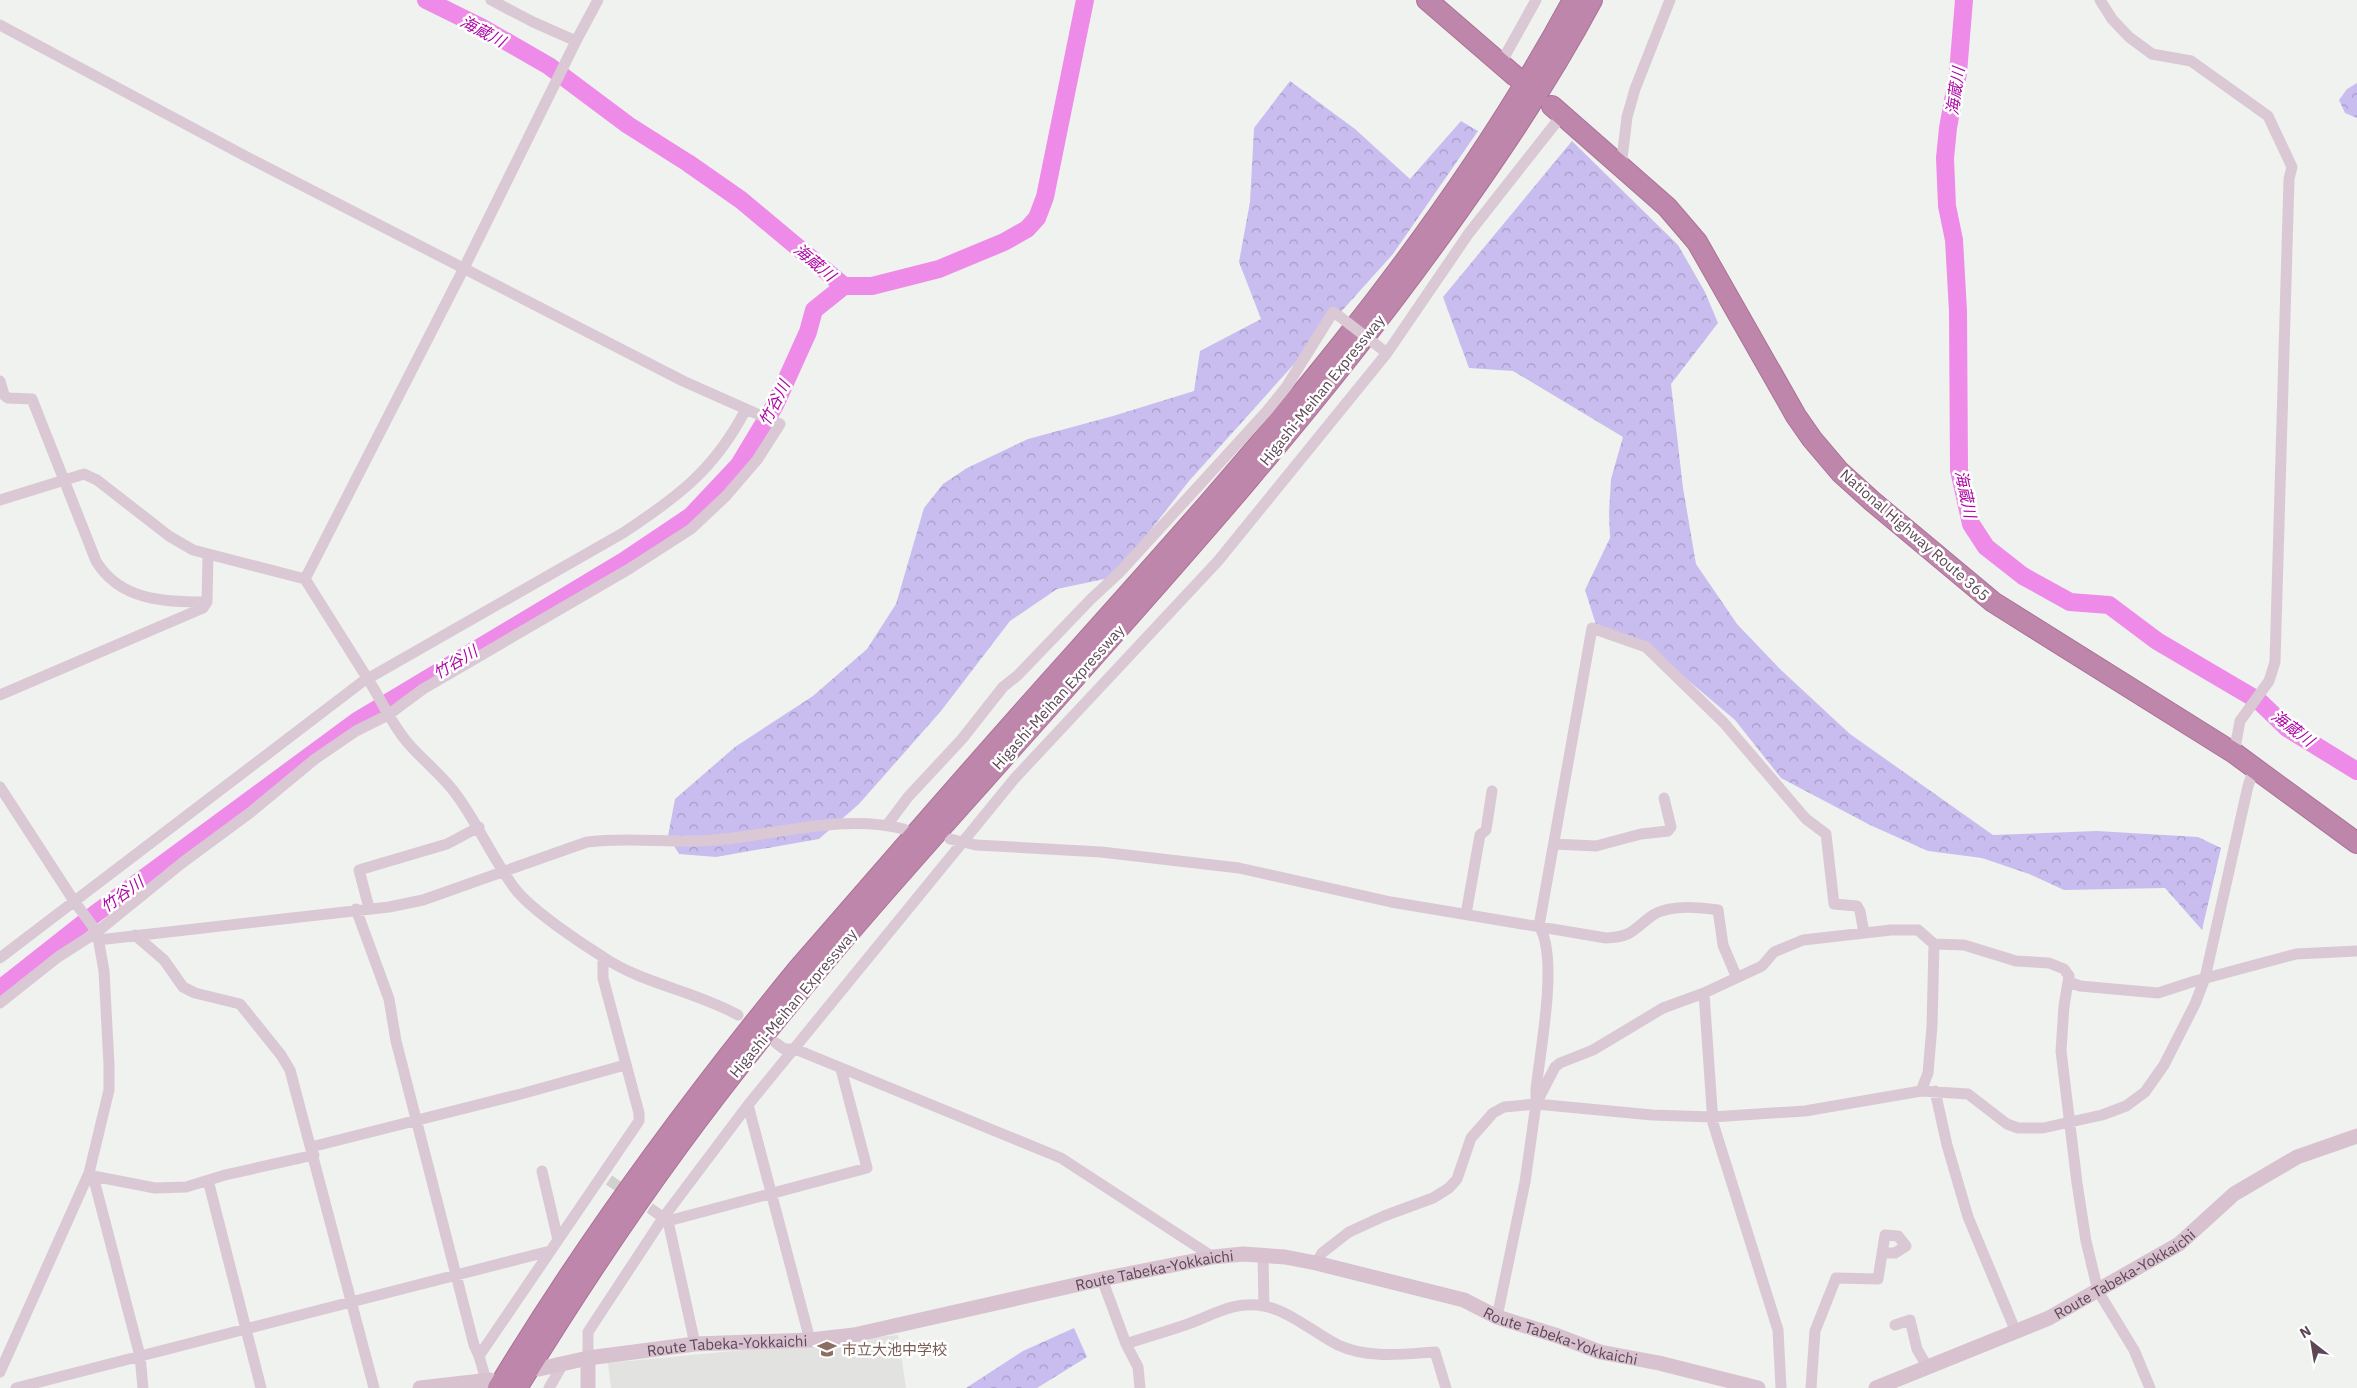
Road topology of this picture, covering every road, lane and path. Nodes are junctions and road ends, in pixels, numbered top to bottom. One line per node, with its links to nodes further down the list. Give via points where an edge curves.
1 (491, 0): 10 (street)
2 (598, 0): 10 (street)
3 (1427, 0): 11 (highway)
4 (1536, 0): 11 (street)
5 (1573, 0): 101 (highway, Higashi-Meihan Expressway, via 1516,99 1458,186 1370,307 1283,415 837,924 724,1060 602,1226 532,1331)
6 (1592, 0): 108 (highway, Higashi-Meihan Expressway, via 1525,115 1383,315 1296,425 823,965 736,1070 614,1235)
7 (1670, 0): 13 (street, via 1635,89 1627,117)
8 (2100, 0): 26 (street, via 2128,37 2152,54 2191,62 2268,116 2292,167 2277,637 2273,672 2240,721)
9 (0, 25): 14 (street)
10 (576, 41): 14 (street)
11 (1508, 70)
12 (1557, 110): 13 (highway, National Highway Route 365); 15 (street)
13 (1621, 167): 26 (highway, National Highway Route 365, via 1667,207 1697,242 1796,416 1840,472 1993,602)
14 (464, 268): 17 (street, via 683,381); 21 (street)
15 (1385, 351): 32 (street, bridge, via 1333,312 1267,412 1119,573 1004,687 962,739 908,797); 36 (street, via 1218,561 1015,778)
16 (0, 382): 18 (street, via 8,398 32,399)
17 (747, 409): 23 (street, via 713,461 660,509); 25 (street, via 780,424 757,460 691,529)
18 (65, 480): 19 (street); 20 (street, via 84,474 97,480 169,536); 22 (street, via 103,572 142,597 166,602)
19 (0, 500)
20 (208, 555): 21 (street); 22 (street)
21 (304, 579): 23 (street)
22 (207, 602): 24 (street, via 203,608)
23 (369, 681): 25 (street); 40 (street)
24 (0, 695)
25 (387, 712): 33 (street, via 407,743 457,795); 45 (street, via 315,759)
26 (2235, 750): 27 (highway, National Highway Route 365)
27 (2254, 768): 37 (highway, National Highway Route 365); 53 (street)
28 (0, 787): 31 (street)
29 (1492, 791): 43 (street, via 1486,830 1480,835)
30 (1664, 798): 38 (street, via 1671,827 1668,831 1641,834 1596,846)
31 (4, 804): 40 (street)
32 (888, 825): 34 (street); 39 (street, via 837,825 699,841 604,839 560,850)
33 (479, 827): 39 (street); 41 (street, via 447,844 359,870)
34 (904, 829)
35 (950, 839): 36 (street)
36 (963, 843): 43 (street, via 1015,849 1101,852 1239,868 1391,902); 59 (street)
37 (2357, 843)
38 (1554, 844): 44 (street); 46 (street, via 1592,628 1646,647 1724,723 1806,819 1826,834 1834,904 1857,906)
39 (505, 872): 41 (street, via 423,900); 51 (street, via 517,891 535,908)
40 (76, 905): 45 (street); 50 (street)
41 (369, 908): 42 (street)
42 (356, 909): 47 (street); 67 (street, via 389,999)
43 (1466, 914): 44 (street)
44 (1539, 926): 52 (street, via 1606,938 1622,937 1667,910 1701,907 1718,910 1723,944); 64 (street, via 1544,933 1549,970)
45 (96, 933): 47 (street); 56 (street, via 58,957); 72 (street, via 104,971 109,1090)
46 (1864, 933): 48 (street, via 1918,930); 52 (street, via 1803,940 1788,945 1774,952 1762,966)
47 (135, 935): 70 (street, via 164,960 183,987 240,1004 290,1070)
48 (1934, 944): 54 (street, via 1964,945 2016,961 2049,963 2064,969); 62 (street, via 1929,1064)
49 (2357, 951): 53 (street, via 2296,954)
50 (0, 958)
51 (603, 958): 57 (street, via 627,971 714,1002); 60 (street, via 603,978)
52 (1737, 978): 55 (street)
53 (2205, 978): 54 (street, via 2151,994); 68 (street, via 2164,1065 2145,1092 2126,1106)
54 (2069, 982): 68 (street, via 2061,1051)
55 (1704, 993): 64 (street, via 1663,1008 1593,1050 1560,1063); 66 (street)
56 (0, 1003)
57 (738, 1015)
58 (776, 1043): 59 (street, via 784,1049)
59 (795, 1049): 61 (street); 65 (street)
60 (626, 1065): 67 (street); 76 (street, via 639,1121 605,1177)
61 (841, 1069): 74 (street, via 867,1168); 80 (street, via 1061,1158)
62 (1921, 1091): 63 (street); 66 (street, via 1805,1111)
63 (1935, 1091): 68 (street, via 1968,1094 2007,1124 2018,1128 2042,1128); 90 (street, via 1968,1217)
64 (1536, 1104): 66 (street); 81 (street, via 1504,1107 1493,1113 1471,1138 1456,1179 1448,1188 1433,1198 1349,1232 1322,1253); 87 (street, via 1525,1182)
65 (748, 1105): 74 (street); 75 (street)
66 (1712, 1117): 114 (street, via 1778,1330)
67 (416, 1120): 70 (street); 82 (street)
68 (2070, 1122): 84 (street, via 2081,1210)
69 (2357, 1136): 84 (main road, Route Tabeka-Yokkaichi, via 2297,1157 2234,1194 2179,1244)
70 (313, 1151): 73 (street); 85 (street)
71 (542, 1171): 76 (street)
72 (91, 1174): 73 (street, via 170,1188); 94 (street); 100 (street)
73 (208, 1180): 89 (street)
74 (772, 1194): 75 (street); 91 (street)
75 (662, 1217): 92 (street); 96 (street, via 588,1332)
76 (558, 1240): 77 (street)
77 (550, 1251): 82 (street); 95 (street)
78 (1882, 1252): 115 (street, via 1878,1279 1836,1278 1815,1331)
79 (1263, 1255): 80 (main road, Route Tabeka-Yokkaichi); 81 (main road, Route Tabeka-Yokkaichi); 86 (street)
80 (1213, 1257): 83 (main road, Route Tabeka-Yokkaichi)
81 (1316, 1262): 87 (main road, Route Tabeka-Yokkaichi, via 1464,1300)
82 (456, 1275): 85 (street); 95 (street)
83 (1102, 1279): 91 (main road, Route Tabeka-Yokkaichi, via 854,1335); 93 (street)
84 (2098, 1291): 90 (main road, Route Tabeka-Yokkaichi); 116 (street, via 2134,1350)
85 (352, 1302): 89 (street); 106 (street)
86 (1264, 1306): 93 (street, via 1225,1308); 112 (street, via 1357,1352 1385,1355 1435,1352)
87 (1498, 1317): 113 (main road, Route Tabeka-Yokkaichi, via 1600,1352)
88 (1895, 1325): 98 (street, via 1910,1320 1917,1349)
89 (246, 1329): 94 (street); 105 (street)
90 (2016, 1332): 98 (main road, Route Tabeka-Yokkaichi)
91 (810, 1340): 92 (main road, Route Tabeka-Yokkaichi)
92 (695, 1344): 96 (main road, Route Tabeka-Yokkaichi)
93 (1126, 1344): 111 (street, via 1138,1367)
94 (140, 1356): 103 (street); 104 (street)
95 (479, 1356): 101 (street)
96 (588, 1358): 97 (main road, Route Tabeka-Yokkaichi); 110 (main road)
97 (563, 1364): 99 (main road, Route Tabeka-Yokkaichi); 109 (street)
98 (1928, 1368): 102 (main road, Route Tabeka-Yokkaichi)
99 (539, 1369)
100 (0, 1372)
101 (491, 1383): 107 (main road)
102 (1881, 1387)
103 (16, 1388)
104 (143, 1388)
105 (261, 1388)
106 (374, 1388)
107 (420, 1388)
108 (516, 1388)
109 (549, 1388)
110 (588, 1388)
111 (1140, 1388)
112 (1446, 1388)
113 (1758, 1388)
114 (1781, 1388)
115 (1811, 1388)
116 (2150, 1388)

